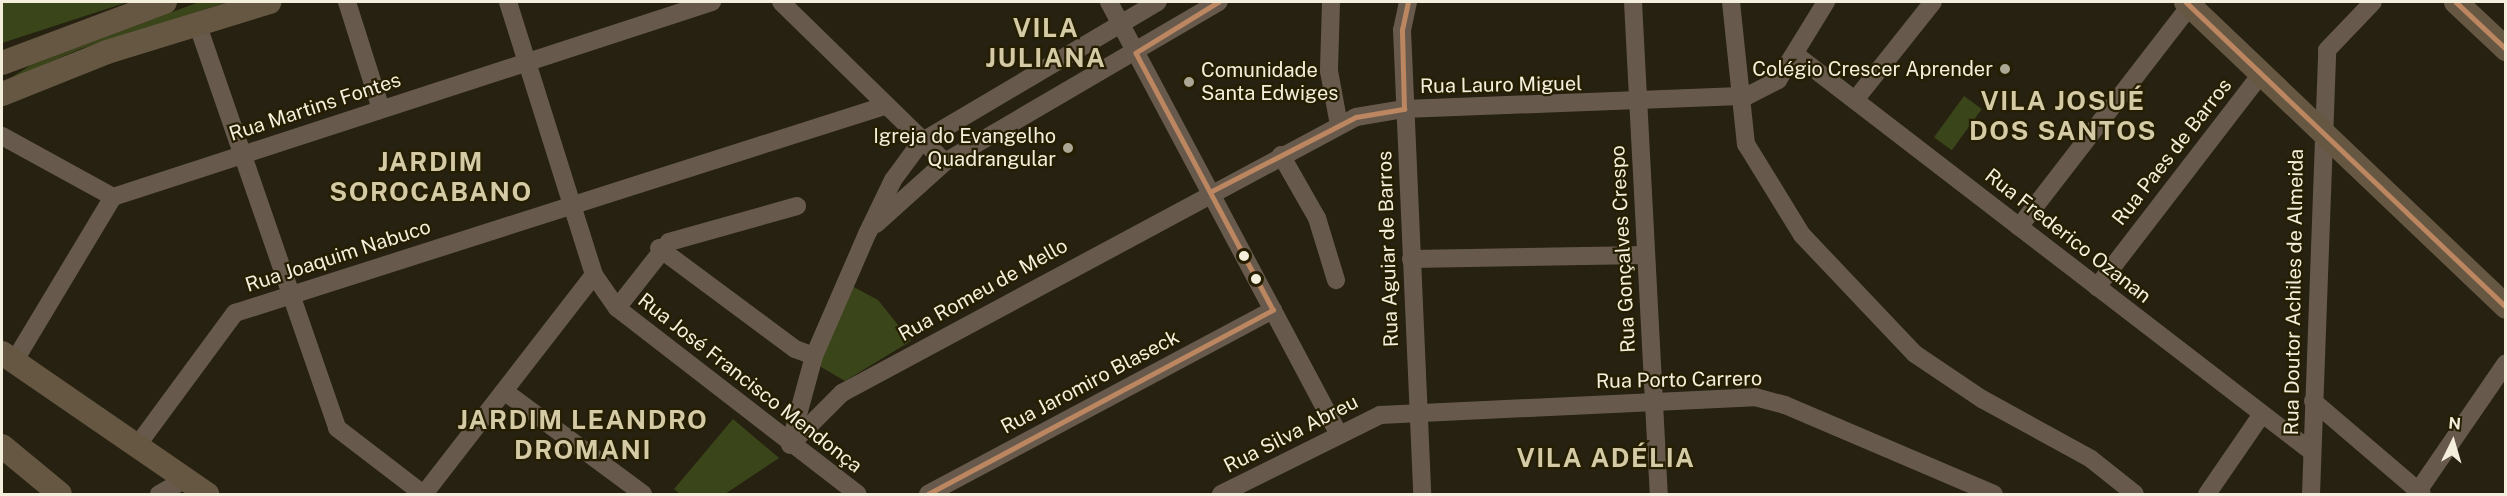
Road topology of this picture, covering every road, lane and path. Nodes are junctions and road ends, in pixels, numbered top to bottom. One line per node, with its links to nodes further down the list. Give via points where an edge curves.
1 (165, 2): 25 (main road)
2 (270, 2): 20 (main road)
3 (347, 2): 34 (street)
4 (508, 2): 24 (street, Rua José Francisco Mendonça)
5 (712, 2): 24 (street, Rua Martins Fontes)
6 (781, 2): 33 (street)
7 (1109, 2): 19 (street)
8 (1158, 2): 19 (street)
9 (1219, 2): 22 (street)
10 (1331, 2): 36 (street, via 1329,71)
11 (1408, 2): 35 (street, Rua Aguiar de Barros, via 1402,30)
12 (1633, 2): 32 (street, Rua Gonçalves Crespo)
13 (1731, 2): 29 (street)
14 (1826, 2): 23 (street, Rua Lauro Miguel)
15 (1933, 2): 30 (street)
16 (2373, 2): 37 (street, Rua Doutor Achiles de Almeida, via 2326,50)
17 (2456, 2): 21 (main road)
18 (2188, 4): 26 (main road); 47 (street)
19 (1120, 22): 22 (street); 39 (street)
20 (197, 23): 27 (main road); 40 (street)
21 (2505, 49)
22 (1136, 53): 42 (street); 43 (street)
23 (1796, 55): 29 (street, Rua Lauro Miguel, via 1778,80); 30 (street, Rua Frederico Ozanan)
24 (527, 62): 34 (street, Rua Martins Fontes); 45 (street, Rua José Francisco Mendonça)
25 (2, 63)
26 (2261, 74): 37 (main road); 54 (street, Rua Paes de Barros)
27 (26, 84): 28 (main road); 31 (main road)
28 (2, 94)
29 (1740, 97): 32 (street, Rua Lauro Miguel); 86 (street, via 1746,144 1774,196 1802,235 1915,354 1982,399 2091,459)
30 (1855, 100): 47 (street, Rua Frederico Ozanan)
31 (2, 101)
32 (1638, 105): 35 (street, Rua Lauro Miguel); 50 (street, Rua Gonçalves Crespo)
33 (884, 106): 39 (street); 45 (street, Rua Joaquim Nabuco)
34 (381, 109): 40 (street, Rua Martins Fontes)
35 (1404, 109): 36 (street, Rua Lauro Miguel); 51 (street, Rua Aguiar de Barros)
36 (1339, 124): 41 (street, Rua Lauro Miguel)
37 (2320, 130): 56 (main road); 64 (street, Rua Doutor Achiles de Almeida)
38 (2, 136): 44 (street)
39 (921, 142): 42 (street); 48 (street, via 893,180)
40 (243, 154): 44 (street, Rua Martins Fontes); 55 (street)
41 (1281, 155): 43 (street, Rua Lauro Miguel); 53 (street, via 1317,218)
42 (945, 162): 48 (street)
43 (1210, 192): 58 (street); 69 (street, Rua Romeu de Mello, via 842,393)
44 (113, 197): 59 (street)
45 (572, 204): 52 (street, Rua José Francisco Mendonça); 55 (street, Rua Joaquim Nabuco)
46 (797, 206): 49 (street)
47 (2019, 227): 54 (street, Rua Frederico Ozanan)
48 (868, 232): 60 (street)
49 (659, 248): 57 (street); 60 (street, via 795,349)
50 (1646, 255): 51 (street); 63 (street, Rua Gonçalves Crespo)
51 (1411, 259): 65 (street, Rua Aguiar de Barros)
52 (594, 275): 57 (street, Rua José Francisco Mendonça); 62 (street)
53 (1336, 280)
54 (2097, 287): 66 (street, Rua Frederico Ozanan)
55 (291, 294): 68 (street, Rua Joaquim Nabuco, via 235,314); 78 (street, via 337,428)
56 (2505, 307)
57 (617, 308): 69 (street, Rua José Francisco Mendonça)
58 (1273, 310): 67 (street); 81 (street, Rua Jaromiro Blaseck)
59 (8, 356): 68 (main road)
60 (814, 356): 69 (street)
61 (2505, 363): 74 (street)
62 (504, 391): 78 (street); 79 (street)
63 (1654, 401): 65 (street, Rua Porto Carrero); 73 (street, Rua Porto Carrero, via 1755,397 1785,405); 84 (street, Rua Gonçalves Crespo)
64 (2313, 401): 71 (street, Rua Doutor Achiles de Almeida); 74 (street)
65 (1417, 410): 67 (street, Rua Silva Abreu, via 1380,414); 83 (street, Rua Aguiar de Barros)
66 (2262, 414): 71 (street, Rua Frederico Ozanan); 87 (street)
67 (1338, 432): 82 (street, Rua Silva Abreu)
68 (139, 443): 72 (main road)
69 (790, 445): 80 (street, Rua José Francisco Mendonça)
70 (2, 446): 75 (main road)
71 (2312, 452): 88 (street, Rua Doutor Achiles de Almeida)
72 (186, 479): 76 (street); 77 (main road)
73 (1957, 488): 85 (street, Rua Porto Carrero)
74 (2420, 493)
75 (60, 495)
76 (159, 495)
77 (207, 495)
78 (423, 495)
79 (643, 495)
80 (858, 495)
81 (928, 495)
82 (1221, 495)
83 (1422, 495)
84 (1659, 495)
85 (1994, 495)
86 (2135, 495)
87 (2207, 495)
88 (2311, 495)

